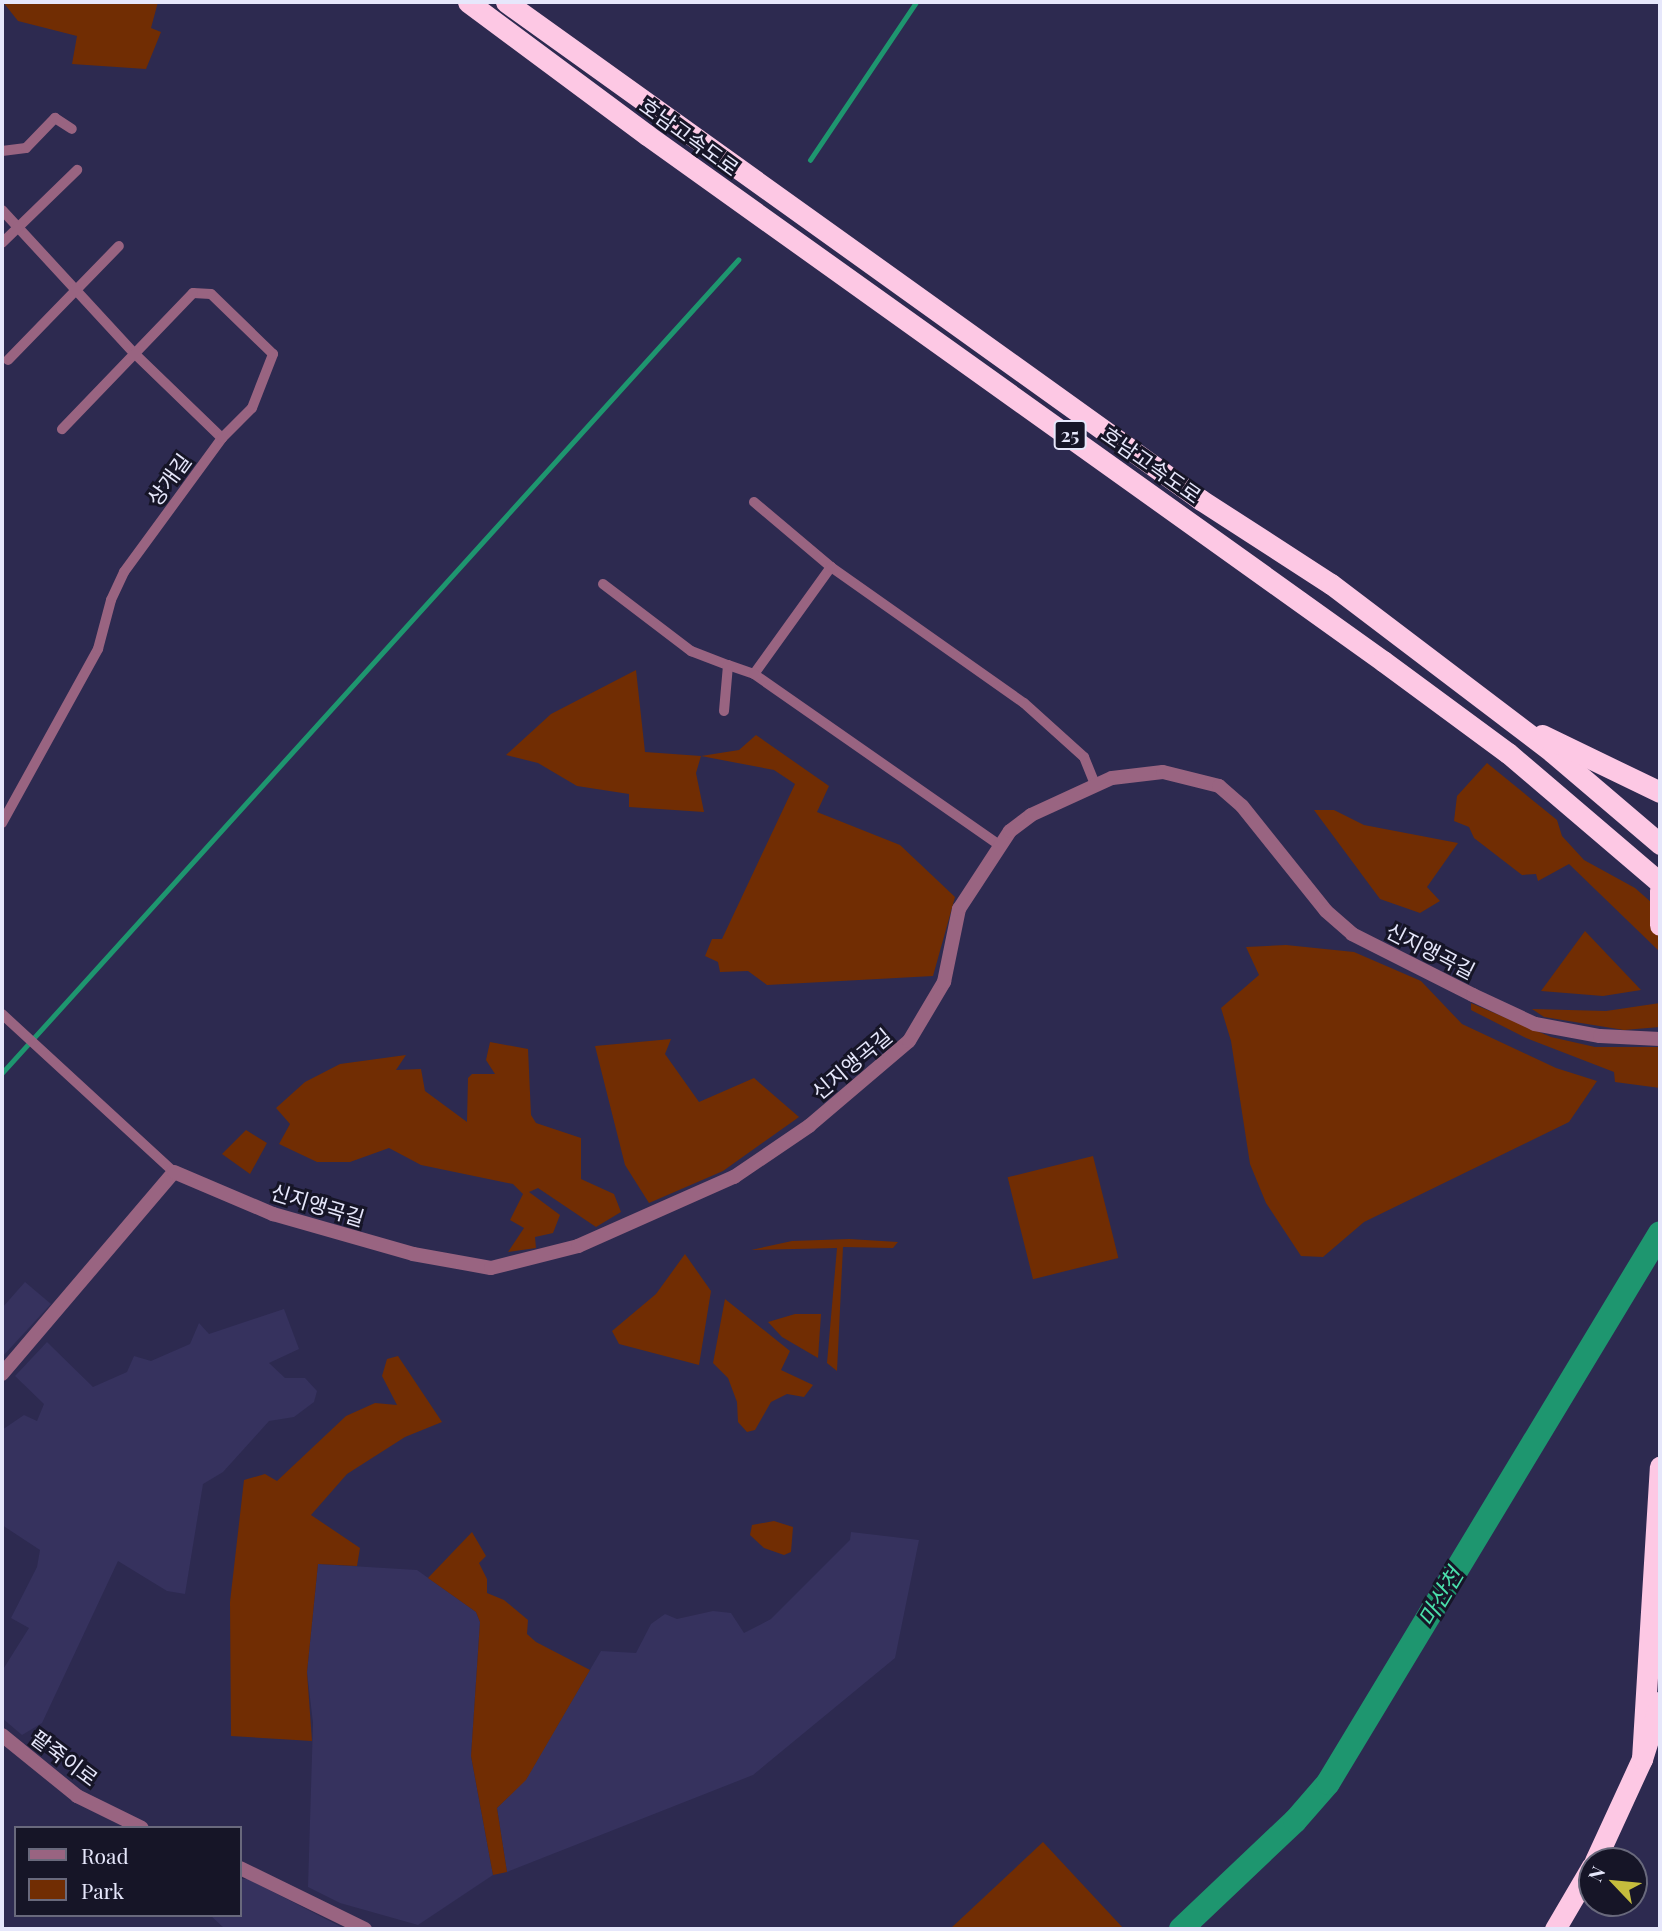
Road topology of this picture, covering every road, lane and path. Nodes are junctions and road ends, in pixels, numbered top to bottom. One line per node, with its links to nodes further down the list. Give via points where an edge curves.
1 (468, 2): 27 (highway, 호남고속도로 / 25, via 1372,652 1508,753)
2 (506, 2): 21 (highway, 호남고속도로 / 25, via 1190,493 1331,584)
3 (72, 129): 4 (street, via 55,118 26,148)
4 (2, 151)
5 (77, 170): 7 (street)
6 (2, 209): 7 (street)
7 (19, 225): 8 (street); 10 (street)
8 (2, 243)
9 (119, 246): 10 (street)
10 (78, 289): 11 (street); 12 (street)
11 (135, 354): 13 (street); 14 (street); 14 (street, 상개길, via 193,293 211,294 273,354 252,408)
12 (8, 360)
13 (61, 429)
14 (222, 439): 24 (street, 상개길, via 124,572 98,649)
15 (754, 502): 16 (street)
16 (831, 567): 19 (street); 22 (street, via 1024,703 1084,757)
17 (603, 584): 18 (street, via 649,623 691,650)
18 (728, 665): 19 (street); 20 (street)
19 (754, 674): 25 (street)
20 (724, 711)
21 (1517, 725): 23 (highway, via 1589,754); 26 (highway, 호남고속도로 / 25)
22 (1095, 784): 25 (street, 신지앵곡길, via 1031,815); 31 (street, 신지앵곡길, via 1163,772 1219,786 1242,806 1326,911 1352,934 1535,1024 1600,1036)
23 (1660, 792)
24 (2, 823)
25 (998, 844): 32 (street, 신지앵곡길, via 959,909 944,982 909,1041 809,1126 734,1177 578,1246 491,1268 426,1257 273,1214)
26 (1660, 844)
27 (1660, 883)
28 (1660, 890): 29 (highway)
29 (1660, 925)
30 (2, 1014): 32 (street, 신지앵곡길)
31 (1660, 1039)
32 (174, 1172): 33 (street)
33 (2, 1374)
34 (1660, 1467): 37 (highway)
35 (1660, 1702): 37 (highway)
36 (2, 1735): 38 (street, 팥죽이로, via 78,1796)
37 (1642, 1759): 39 (highway)
38 (138, 1826)
39 (1601, 1847)
40 (242, 1869): 42 (street)
41 (1578, 1890): 43 (highway)
42 (365, 1929)
43 (1555, 1929)

